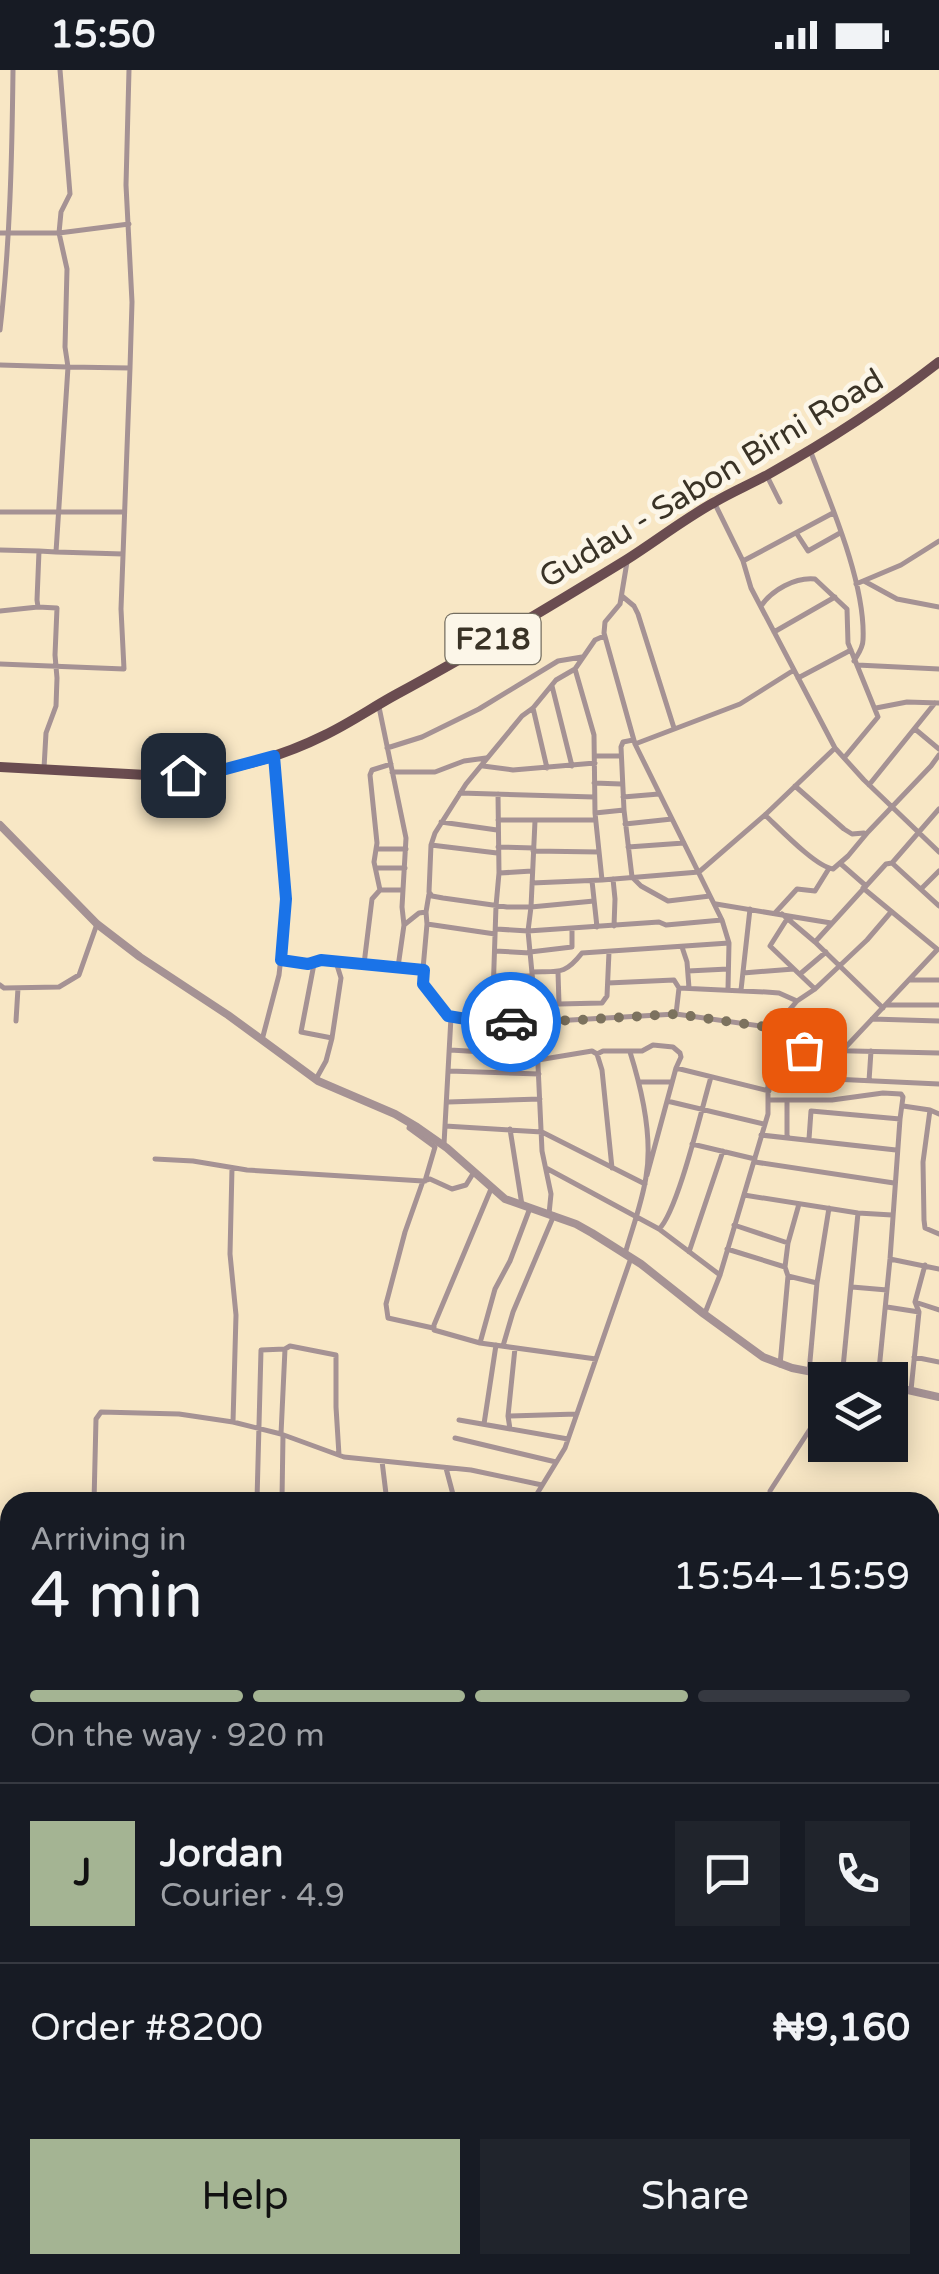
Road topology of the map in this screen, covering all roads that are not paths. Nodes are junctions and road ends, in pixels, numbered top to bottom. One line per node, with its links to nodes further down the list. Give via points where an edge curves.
1 (13, 70): 6 (street)
2 (60, 70): 5 (street, via 70,194)
3 (129, 70): 4 (street)
4 (129, 224): 5 (street); 11 (street)
5 (59, 233): 6 (street); 10 (street, via 67,269)
6 (4, 234): 7 (street)
7 (0, 330)
8 (939, 362): 12 (main road, Gudau - Sabon Birni Road / F218)
9 (0, 365): 10 (street)
10 (68, 367): 11 (street); 19 (street)
11 (130, 368): 17 (street)
12 (810, 450): 13 (main road, Gudau - Sabon Birni Road / F218); 18 (street)
13 (767, 475): 14 (main road, Gudau - Sabon Birni Road / F218); 15 (street)
14 (714, 502): 27 (main road, Gudau - Sabon Birni Road / F218); 28 (street)
15 (780, 502)
16 (0, 512): 19 (street)
17 (124, 512): 19 (street); 26 (street)
18 (834, 512): 20 (street); 21 (street)
19 (58, 513): 25 (street)
20 (841, 532): 21 (street, via 808,551); 30 (street)
21 (797, 534): 28 (street)
22 (938, 542): 29 (street)
23 (0, 550): 24 (street)
24 (40, 551): 25 (street); 34 (street)
25 (56, 552): 26 (street)
26 (123, 554): 43 (street, via 124,669)
27 (628, 558): 31 (street); 50 (main road, Gudau - Sabon Birni Road / F218)
28 (743, 561): 33 (street)
29 (864, 580): 30 (street); 35 (street, via 898,599)
30 (856, 584): 41 (street, via 864,644)
31 (622, 596): 38 (street); 53 (street, via 638,614)
32 (836, 597): 33 (street, via 815,579 804,579); 37 (street); 39 (street, via 847,608)
33 (761, 606): 37 (street)
34 (38, 607): 36 (street); 43 (street, via 57,608)
35 (938, 609)
36 (0, 611)
37 (774, 632): 46 (street)
38 (604, 636): 40 (street); 55 (street)
39 (851, 650): 41 (street); 47 (street)
40 (582, 656): 44 (street); 56 (street, via 558,661 479,709)
41 (855, 663): 45 (street); 52 (street)
42 (0, 664): 43 (street)
43 (57, 666): 69 (street)
44 (574, 669): 48 (street); 63 (street)
45 (939, 669)
46 (794, 670): 47 (street); 53 (street, via 740,704)
47 (798, 678): 57 (street)
48 (552, 686): 51 (street); 65 (street)
49 (937, 703): 52 (street); 54 (street)
50 (378, 704): 56 (street); 59 (main road, Gudau - Sabon Birni Road / F218)
51 (532, 708): 61 (street); 68 (street)
52 (876, 708): 62 (street, via 875,724)
53 (674, 728): 55 (street)
54 (914, 729): 58 (street); 72 (street)
55 (634, 742): 60 (street, via 622,744); 76 (street)
56 (387, 748): 67 (street)
57 (835, 748): 62 (street); 73 (street)
58 (939, 752): 79 (street)
59 (274, 756): 69 (main road, Gudau - Sabon Birni Road / F218, via 183,775); 150 (street, via 286,899)
60 (621, 756): 63 (street); 71 (street)
61 (488, 758): 64 (street); 67 (street, via 435,772)
62 (844, 758): 72 (street)
63 (595, 760): 65 (street); 70 (street)
64 (482, 766): 68 (street); 74 (street)
65 (572, 766): 68 (street)
66 (0, 768): 69 (main road, Gudau - Sabon Birni Road / F218)
67 (391, 768): 96 (street, via 370,775); 97 (street)
68 (547, 768)
69 (44, 771)
70 (594, 783): 71 (street); 78 (street)
71 (622, 784): 77 (street)
72 (869, 784): 79 (street)
73 (796, 786): 82 (street); 91 (street, via 844,829)
74 (460, 794): 75 (street); 87 (street)
75 (498, 794): 78 (street); 85 (street)
76 (660, 794): 77 (street); 84 (street)
77 (623, 797): 81 (street)
78 (594, 798): 83 (street)
79 (893, 805): 91 (street); 92 (street)
80 (939, 809): 92 (street)
81 (624, 810): 83 (street); 88 (street)
82 (765, 815): 106 (street); 110 (street)
83 (595, 816): 86 (street); 100 (street)
84 (672, 819): 88 (street); 93 (street)
85 (498, 820): 86 (street); 90 (street)
86 (535, 821): 99 (street)
87 (441, 822): 90 (street); 94 (street)
88 (625, 824): 95 (street)
89 (0, 825): 133 (street)
90 (498, 830): 98 (street)
91 (868, 832): 103 (street)
92 (920, 832): 101 (street); 102 (street)
93 (684, 843): 95 (street); 110 (street)
94 (431, 845): 98 (street); 120 (street)
95 (628, 847): 111 (street)
96 (376, 849): 97 (street); 104 (street)
97 (406, 849): 105 (street)
98 (498, 850): 99 (street); 109 (street)
99 (533, 850): 100 (street); 108 (street)
100 (599, 852): 113 (street)
101 (939, 852)
102 (892, 863): 116 (street); 117 (street)
103 (841, 864): 106 (street); 116 (street)
104 (376, 868): 105 (street); 118 (street)
105 (404, 868): 119 (street)
106 (828, 870): 130 (street, via 815,890 797,889)
107 (939, 870): 117 (street)
108 (532, 871): 109 (street); 115 (street)
109 (499, 872): 124 (street)
110 (699, 872): 111 (street); 121 (street)
111 (632, 877): 112 (street); 121 (street, via 668,900)
112 (613, 879): 113 (street); 137 (street)
113 (602, 880): 114 (street)
114 (592, 881): 115 (street); 122 (street)
115 (531, 882): 126 (street)
116 (864, 887): 129 (street); 132 (street)
117 (921, 889): 125 (street)
118 (380, 890): 119 (street); 154 (street, via 372,899)
119 (403, 890): 135 (street)
120 (430, 894): 124 (street); 128 (street)
121 (710, 896): 123 (street)
122 (594, 901): 126 (street); 136 (street)
123 (714, 904): 127 (street); 131 (street)
124 (496, 906): 126 (street); 139 (street)
125 (939, 906)
126 (531, 907): 140 (street)
127 (750, 909): 130 (street); 162 (street)
128 (426, 912): 134 (street); 135 (street)
129 (891, 912): 145 (street); 155 (street)
130 (781, 915): 132 (street); 141 (street); 161 (street, via 770,944)
131 (722, 920): 137 (street); 142 (street)
132 (831, 923): 141 (street)
133 (97, 924): 168 (street, via 80,975 59,987); 188 (street)
134 (428, 924): 139 (street); 157 (street)
135 (404, 926): 156 (street)
136 (598, 926): 137 (street); 138 (street)
137 (614, 926)
138 (572, 928): 140 (street); 147 (street, via 572,947)
139 (496, 931): 140 (street); 146 (street)
140 (528, 931): 147 (street)
141 (815, 942): 149 (street)
142 (729, 943): 143 (street); 158 (street)
143 (700, 945): 144 (street); 152 (street)
144 (681, 946): 148 (street); 152 (street)
145 (938, 950): 165 (street)
146 (495, 951): 147 (street); 164 (street)
147 (530, 952): 163 (street)
148 (608, 952): 160 (street, via 582,954); 167 (street)
149 (826, 952): 155 (street); 161 (street)
150 (281, 960): 153 (street); 188 (street)
151 (336, 962): 153 (street); 154 (street); 187 (street, via 341,978)
152 (687, 962): 159 (street)
153 (314, 963): 187 (street, via 300,1032)
154 (364, 964): 156 (street)
155 (839, 966): 173 (street); 178 (street)
156 (398, 967): 157 (street)
157 (424, 970): 180 (street, via 423,984)
158 (728, 970): 159 (street); 172 (street)
159 (688, 971): 170 (street)
160 (558, 972): 163 (street); 167 (street, via 558,1004 602,1003)
161 (797, 972): 162 (street); 173 (street)
162 (743, 973): 174 (street)
163 (532, 974): 164 (street); 175 (street, via 532,999)
164 (494, 976): 175 (street, via 493,995)
165 (908, 980): 166 (street); 178 (street)
166 (939, 980)
167 (608, 983): 169 (street, via 674,980)
168 (18, 988): 171 (street); 182 (street)
169 (679, 988): 170 (street); 179 (street)
170 (689, 988): 172 (street)
171 (0, 989)
172 (728, 989): 174 (street)
173 (815, 989): 176 (street)
174 (741, 990): 176 (street)
175 (501, 1001): 184 (street)
176 (797, 1001): 186 (street)
177 (939, 1005): 178 (street)
178 (884, 1006): 181 (street)
179 (676, 1014): 185 (street); 186 (street)
180 (452, 1017): 184 (street); 190 (street)
181 (872, 1020): 183 (street); 191 (street)
182 (16, 1021)
183 (939, 1021)
184 (503, 1022): 185 (street)
185 (536, 1022): 196 (street)
186 (774, 1028): 189 (street)
187 (332, 1038): 202 (street)
188 (262, 1040): 202 (street)
189 (768, 1049): 191 (street); 200 (street)
190 (450, 1050): 196 (street); 198 (street)
191 (843, 1050): 192 (street)
192 (870, 1051): 194 (street); 203 (street)
193 (630, 1052): 195 (street); 197 (street, via 673,1047 681,1057); 204 (street)
194 (939, 1053)
195 (597, 1054): 196 (street); 234 (street)
196 (538, 1060): 199 (street)
197 (676, 1068): 201 (street); 205 (street)
198 (449, 1071): 199 (street); 212 (street)
199 (539, 1074): 208 (street)
200 (768, 1076): 203 (street); 207 (street)
201 (711, 1077): 207 (street); 214 (street)
202 (315, 1080): 218 (street)
203 (869, 1081): 206 (street)
204 (640, 1082): 205 (street); 236 (street)
205 (672, 1082): 211 (street)
206 (939, 1084)
207 (769, 1091): 209 (street)
208 (540, 1099): 212 (street); 222 (street)
209 (769, 1100): 210 (street); 219 (street)
210 (787, 1100): 213 (street, via 883,1093 904,1096); 224 (street)
211 (667, 1101): 214 (street); 236 (street)
212 (447, 1102): 220 (street)
213 (902, 1106): 215 (street); 217 (street)
214 (701, 1110): 219 (street); 226 (street)
215 (930, 1110): 216 (street); 251 (street, via 924,1220 925,1228)
216 (939, 1114)
217 (900, 1119): 225 (street, via 810,1111); 228 (street)
218 (411, 1123): 227 (street); 237 (street, via 409,1128 436,1146)
219 (764, 1124): 223 (street)
220 (446, 1126): 221 (street); 227 (street)
221 (510, 1129): 222 (street); 243 (street)
222 (542, 1132): 233 (street); 234 (street)
223 (761, 1135): 224 (street); 231 (street)
224 (788, 1137): 225 (street)
225 (809, 1139): 228 (street)
226 (692, 1144): 229 (street); 250 (street)
227 (444, 1146): 235 (street)
228 (896, 1150): 238 (street)
229 (723, 1151): 231 (street); 254 (street)
230 (154, 1160): 232 (street)
231 (755, 1160): 238 (street); 241 (street)
232 (232, 1168): 237 (street); 289 (street)
233 (546, 1168): 246 (street); 248 (street)
234 (612, 1168): 239 (street)
235 (474, 1172): 237 (street, via 466,1186 452,1189); 240 (street)
236 (647, 1175): 239 (street)
237 (424, 1181): 270 (street, via 386,1304 388,1318)
238 (894, 1183): 247 (street)
239 (644, 1184): 248 (street)
240 (491, 1189): 243 (street); 270 (street)
241 (744, 1194): 242 (street); 249 (street)
242 (799, 1204): 244 (street); 252 (street)
243 (526, 1207): 246 (street); 271 (street)
244 (829, 1208): 245 (street); 262 (street)
245 (858, 1213): 247 (street); 263 (street)
246 (552, 1215): 255 (street); 272 (street)
247 (892, 1215): 256 (street)
248 (635, 1218): 250 (street); 255 (street)
249 (734, 1225): 252 (street); 253 (street)
250 (660, 1229): 254 (street)
251 (939, 1234)
252 (788, 1243): 258 (street)
253 (727, 1249): 258 (street); 260 (street)
254 (689, 1252): 260 (street)
255 (628, 1256): 269 (street); 276 (street)
256 (890, 1259): 257 (street); 264 (street)
257 (925, 1265): 259 (street); 265 (street)
258 (785, 1266): 261 (street)
259 (939, 1269)
260 (720, 1275): 269 (street)
261 (788, 1276): 262 (street); 281 (street)
262 (817, 1283): 277 (street)
263 (852, 1287): 264 (street); 278 (street)
264 (886, 1290): 266 (street)
265 (916, 1302): 267 (street); 268 (street)
266 (886, 1307): 268 (street); 279 (street)
267 (939, 1310)
268 (919, 1312): 275 (street)
269 (704, 1314): 281 (street)
270 (433, 1328): 271 (street)
271 (480, 1343): 272 (street)
272 (500, 1346): 273 (street); 290 (street)
273 (516, 1348): 276 (street); 287 (street)
274 (285, 1350): 291 (street, via 260,1351); 294 (street); 297 (street, via 336,1355)
275 (914, 1357): 280 (street); 284 (street)
276 (596, 1359): 286 (street)
277 (810, 1362)
278 (844, 1362)
279 (880, 1362)
280 (939, 1362)
281 (780, 1364): 282 (street)
282 (808, 1372)
283 (908, 1389): 284 (street)
284 (911, 1390): 285 (street)
285 (939, 1397)
286 (576, 1414): 287 (street); 296 (street)
287 (508, 1416): 292 (street)
288 (459, 1420): 290 (street)
289 (234, 1422): 291 (street); 302 (street, via 99,1413)
290 (484, 1424): 292 (street)
291 (258, 1428): 294 (street); 303 (street)
292 (510, 1429): 296 (street)
293 (808, 1432): 308 (street)
294 (282, 1434): 297 (street); 304 (street)
295 (455, 1438): 299 (street)
296 (568, 1440): 299 (street)
297 (339, 1455): 298 (street)
298 (382, 1461): 300 (street); 305 (street)
299 (556, 1462): 301 (street)
300 (446, 1468): 301 (street); 306 (street)
301 (542, 1485): 307 (street)
302 (94, 1492)
303 (257, 1492)
304 (282, 1492)
305 (387, 1492)
306 (452, 1492)
307 (538, 1492)
308 (770, 1492)

